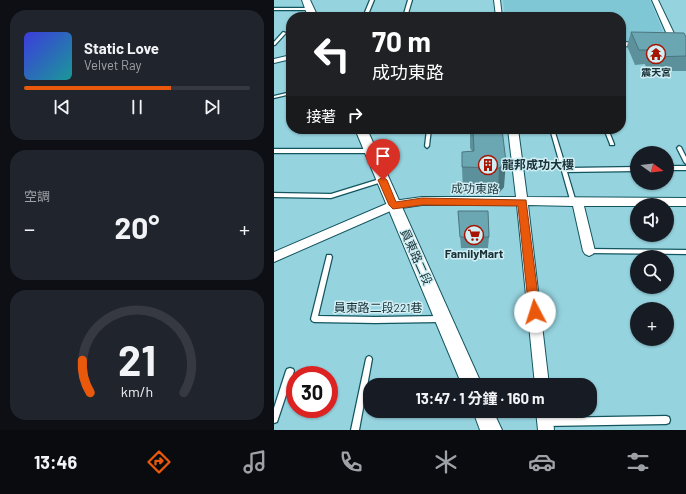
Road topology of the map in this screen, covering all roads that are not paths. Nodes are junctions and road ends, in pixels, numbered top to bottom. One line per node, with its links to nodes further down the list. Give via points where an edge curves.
1 (306, 0): 8 (street)
2 (372, 0): 9 (lane)
3 (410, 0): 10 (lane)
4 (497, 0): 11 (street)
5 (655, 0): 17 (street, via 672,46)
6 (276, 9): 7 (lane); 12 (lane)
7 (303, 12)
8 (312, 12)
9 (367, 12)
10 (406, 12)
11 (499, 12)
12 (274, 13)
13 (284, 33): 14 (lane)
14 (274, 44)
15 (626, 44): 16 (street)
16 (653, 45)
17 (686, 46)
18 (286, 58): 19 (street)
19 (274, 61)
20 (286, 94): 21 (lane)
21 (274, 97)
22 (363, 134): 31 (street, 員東路二段)
23 (428, 134): 28 (lane)
24 (514, 134): 39 (street)
25 (553, 134): 36 (lane)
26 (608, 134): 27 (lane)
27 (612, 144)
28 (427, 146)
29 (679, 148): 32 (lane)
30 (274, 151): 31 (lane)
31 (370, 151): 37 (street, 員東路二段)
32 (686, 162)
33 (674, 168): 34 (lane)
34 (686, 168)
35 (630, 169): 36 (lane)
36 (564, 170): 40 (lane)
37 (383, 180): 38 (lane, via 331,196); 42 (street, 員東路二段)
38 (274, 196)
39 (523, 202): 40 (street, 成功東路); 42 (street, 成功東路, via 422,201); 50 (street)
40 (576, 202): 41 (street, 成功東路); 43 (street)
41 (686, 202)
42 (393, 205): 46 (street, 成功東路); 47 (street, 員東路二段)
43 (589, 251): 44 (lane)
44 (686, 252)
45 (329, 257): 47 (lane, 員東路二段221巷, via 314,319)
46 (275, 258)
47 (442, 318): 49 (street, 員東路二段)
48 (369, 359): 56 (lane)
49 (469, 378)
50 (541, 378)
51 (286, 382): 53 (lane)
52 (486, 418): 57 (street)
53 (274, 419)
54 (666, 420): 55 (lane)
55 (545, 421)
56 (354, 430)
57 (492, 430)

